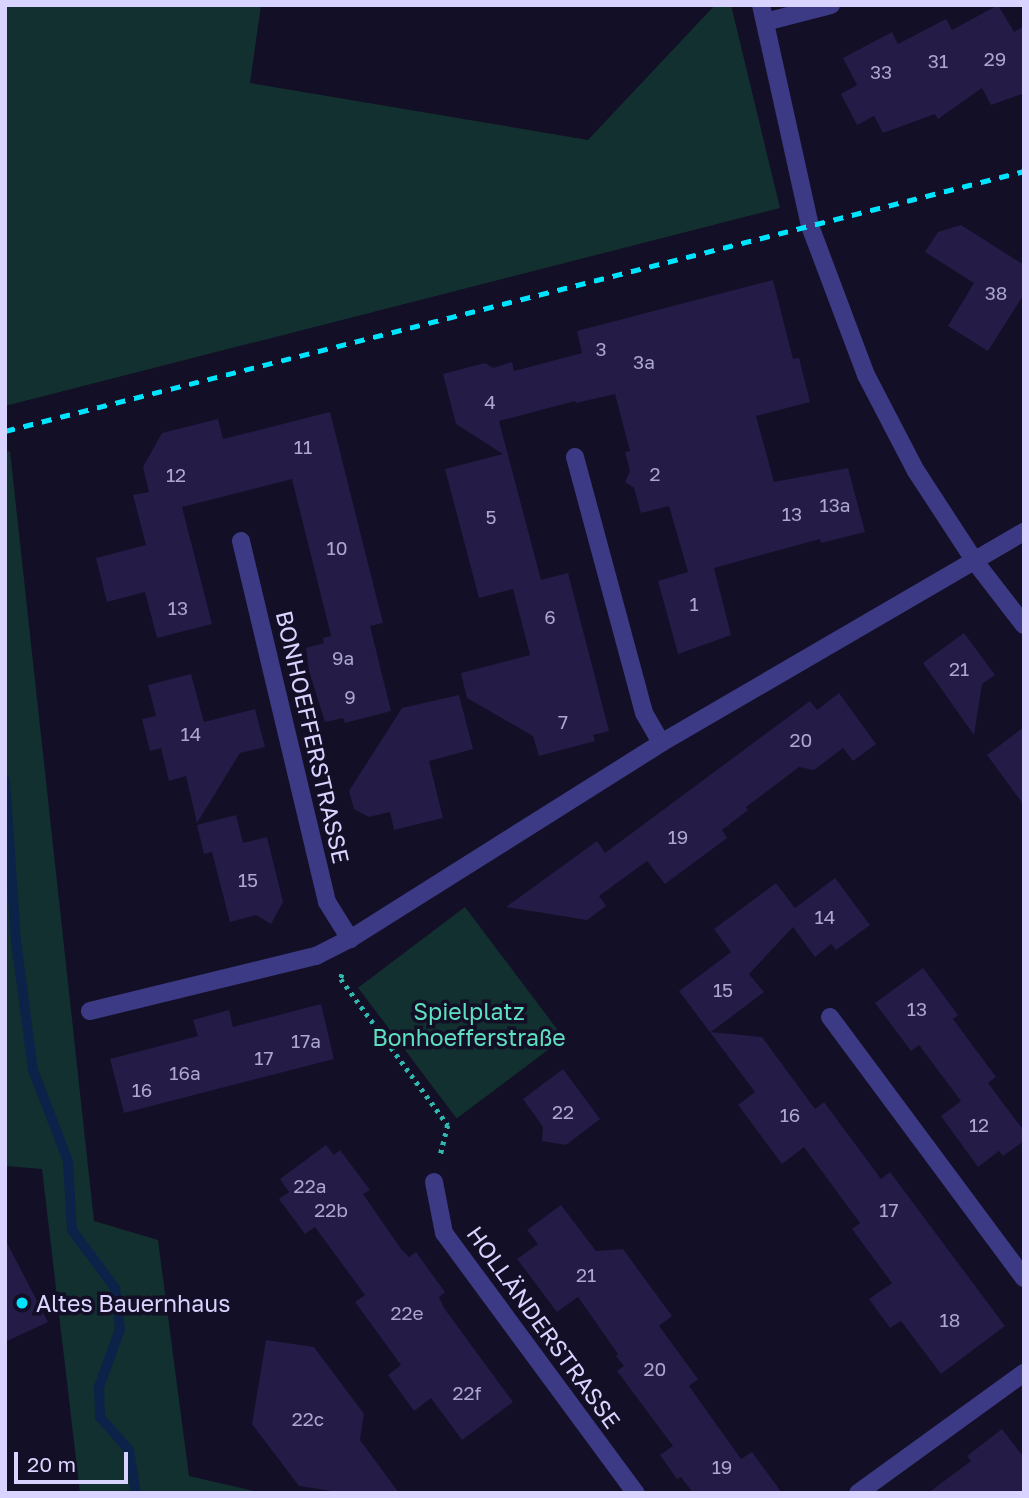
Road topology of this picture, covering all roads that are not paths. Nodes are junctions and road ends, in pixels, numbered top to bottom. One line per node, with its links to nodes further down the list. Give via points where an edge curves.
1 (831, 5): 2 (street)
2 (763, 14): 6 (street, via 810,226 841,312 866,375 916,471)
3 (575, 457): 8 (street, via 644,713)
4 (1024, 533): 6 (street)
5 (241, 541): 9 (street, BONHOEFFERSTRASSE, via 327,902)
6 (976, 563): 7 (street); 8 (street)
7 (1024, 625)
8 (661, 743): 9 (street)
9 (350, 939): 10 (street, via 316,956)
10 (90, 1012)
11 (830, 1017): 13 (street)
12 (434, 1182): 15 (street, HOLLÄNDERSTRASSE, via 444,1233)
13 (1024, 1278)
14 (1024, 1373): 16 (street)
15 (636, 1493)
16 (858, 1493)

